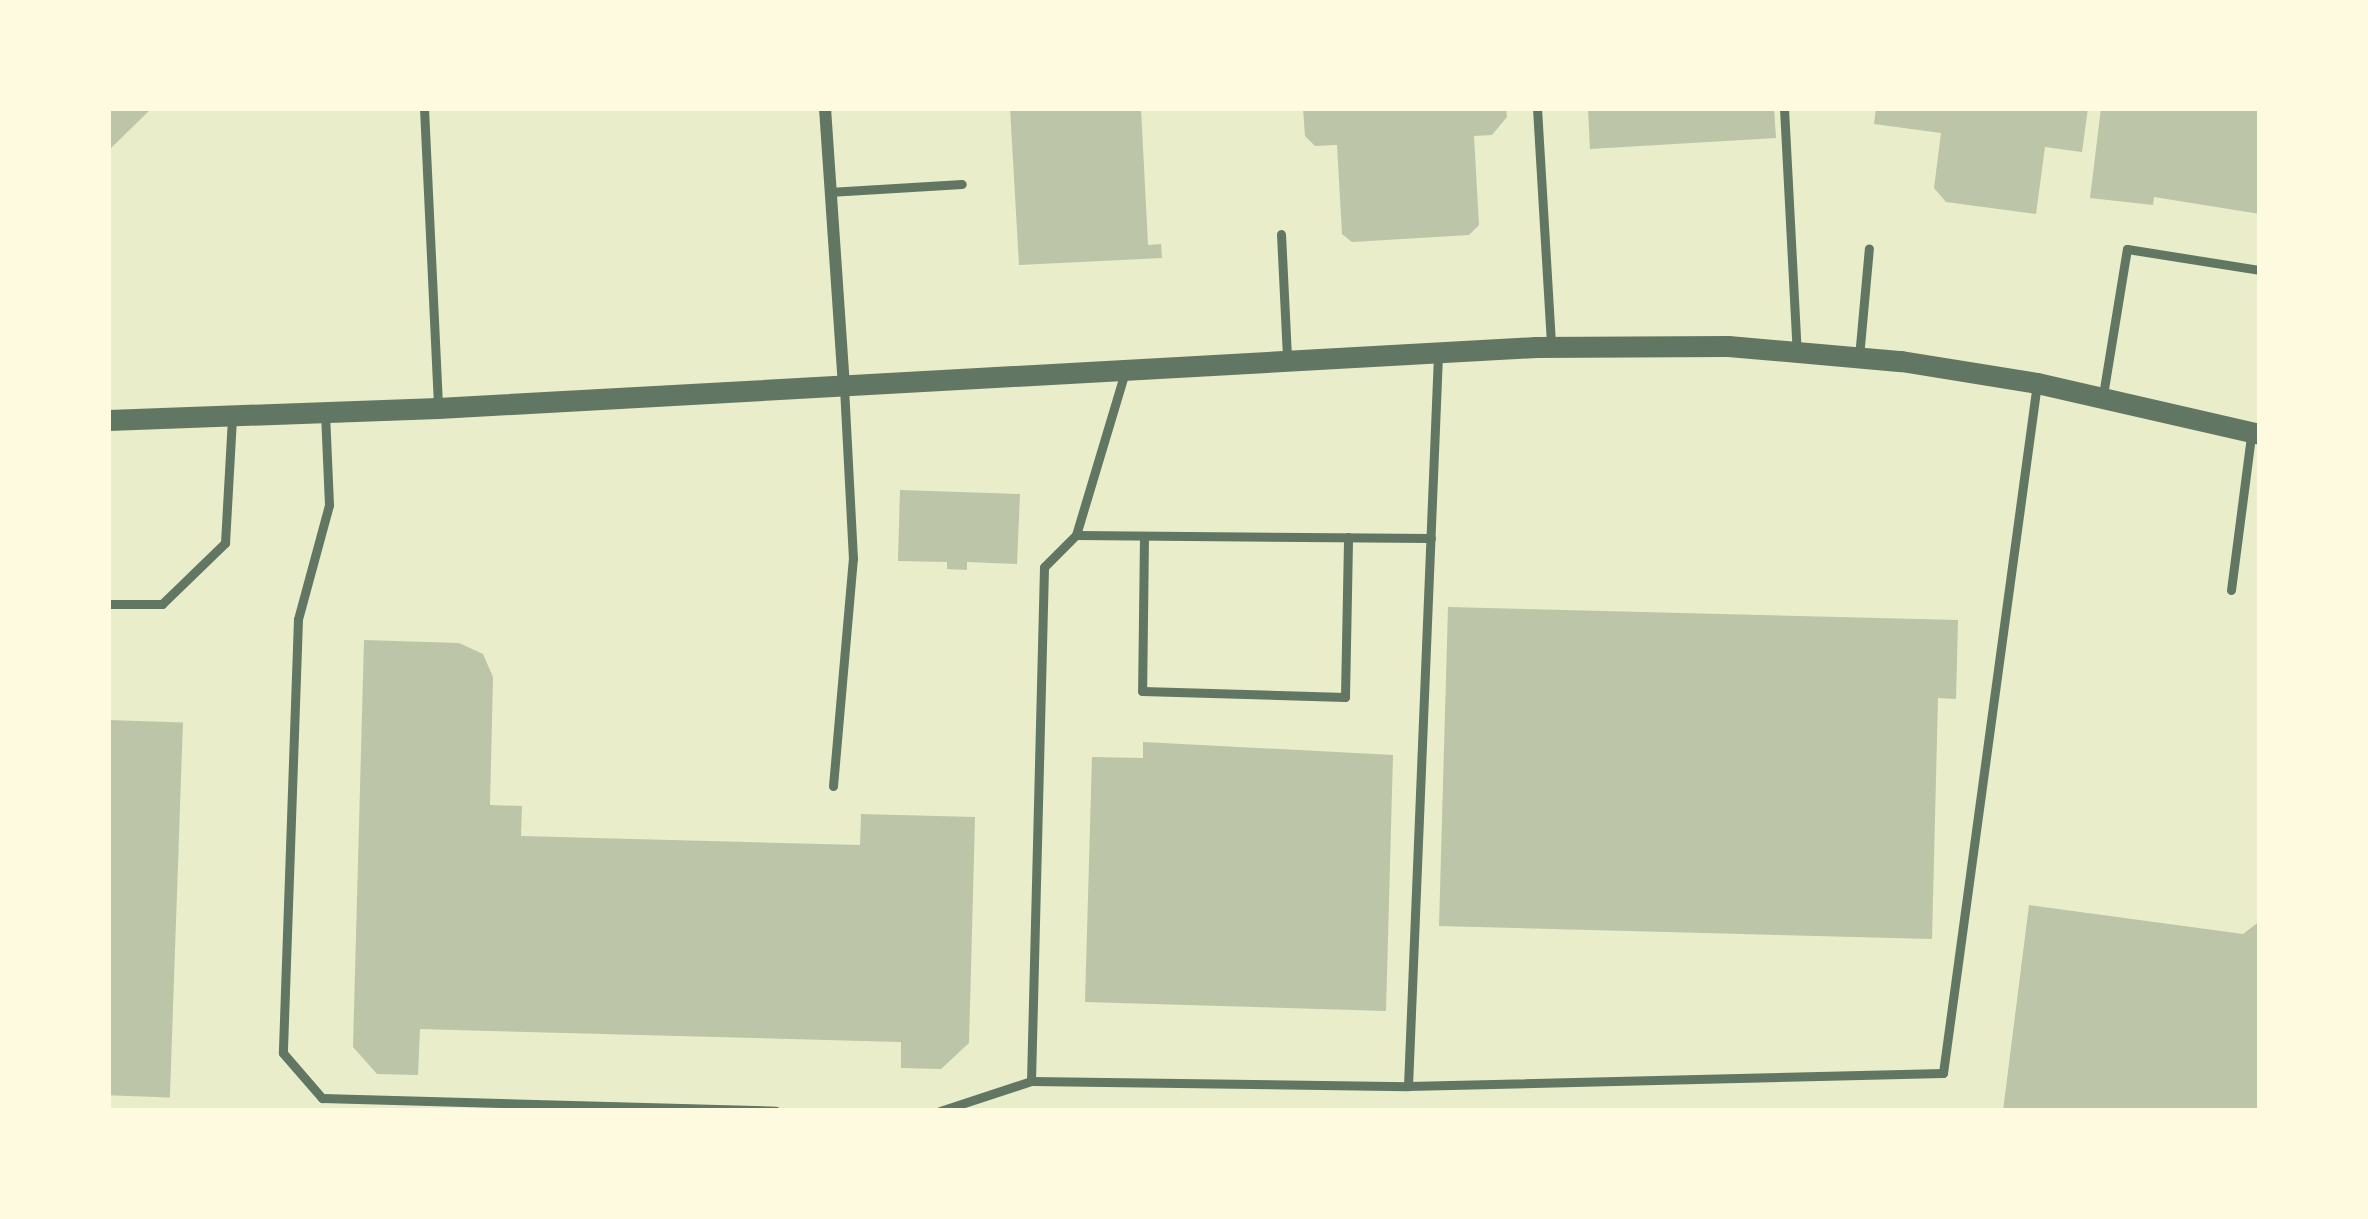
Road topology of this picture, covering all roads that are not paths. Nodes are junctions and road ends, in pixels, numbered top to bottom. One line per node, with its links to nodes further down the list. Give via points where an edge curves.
1 (424, 108): 19 (lane)
2 (825, 108): 6 (street)
3 (1537, 108): 10 (lane)
4 (1784, 108): 11 (lane)
5 (962, 184): 6 (lane)
6 (829, 192): 17 (street)
7 (1281, 234): 14 (lane)
8 (1869, 248): 13 (lane)
9 (2260, 270): 18 (lane, via 2127,249)
10 (1551, 347): 11 (street); 12 (street)
11 (1798, 352): 13 (street)
12 (1438, 354): 14 (street); 27 (lane)
13 (1859, 357): 16 (street)
14 (1287, 363): 15 (street)
15 (1125, 372): 17 (street); 24 (lane)
16 (2037, 383): 18 (street); 32 (lane, via 1943,1072)
17 (844, 387): 19 (street); 30 (lane, via 854,559)
18 (2103, 396): 23 (street)
19 (438, 408): 20 (street)
20 (325, 413): 21 (street); 33 (lane, via 329,505 298,619 284,1053 322,1099)
21 (232, 417): 22 (street); 29 (lane, via 225,543 162,604)
22 (108, 420)
23 (2257, 430): 28 (lane)
24 (1076, 535): 25 (lane); 31 (lane, via 1044,567)
25 (1144, 536): 26 (lane); 26 (lane, via 1142,691 1345,697)
26 (1348, 537): 27 (lane)
27 (1431, 538): 32 (lane)
28 (2231, 590)
29 (108, 604)
30 (833, 786)
31 (1030, 1081): 32 (lane); 34 (lane)
32 (1408, 1086)
33 (776, 1111)
34 (940, 1111)

